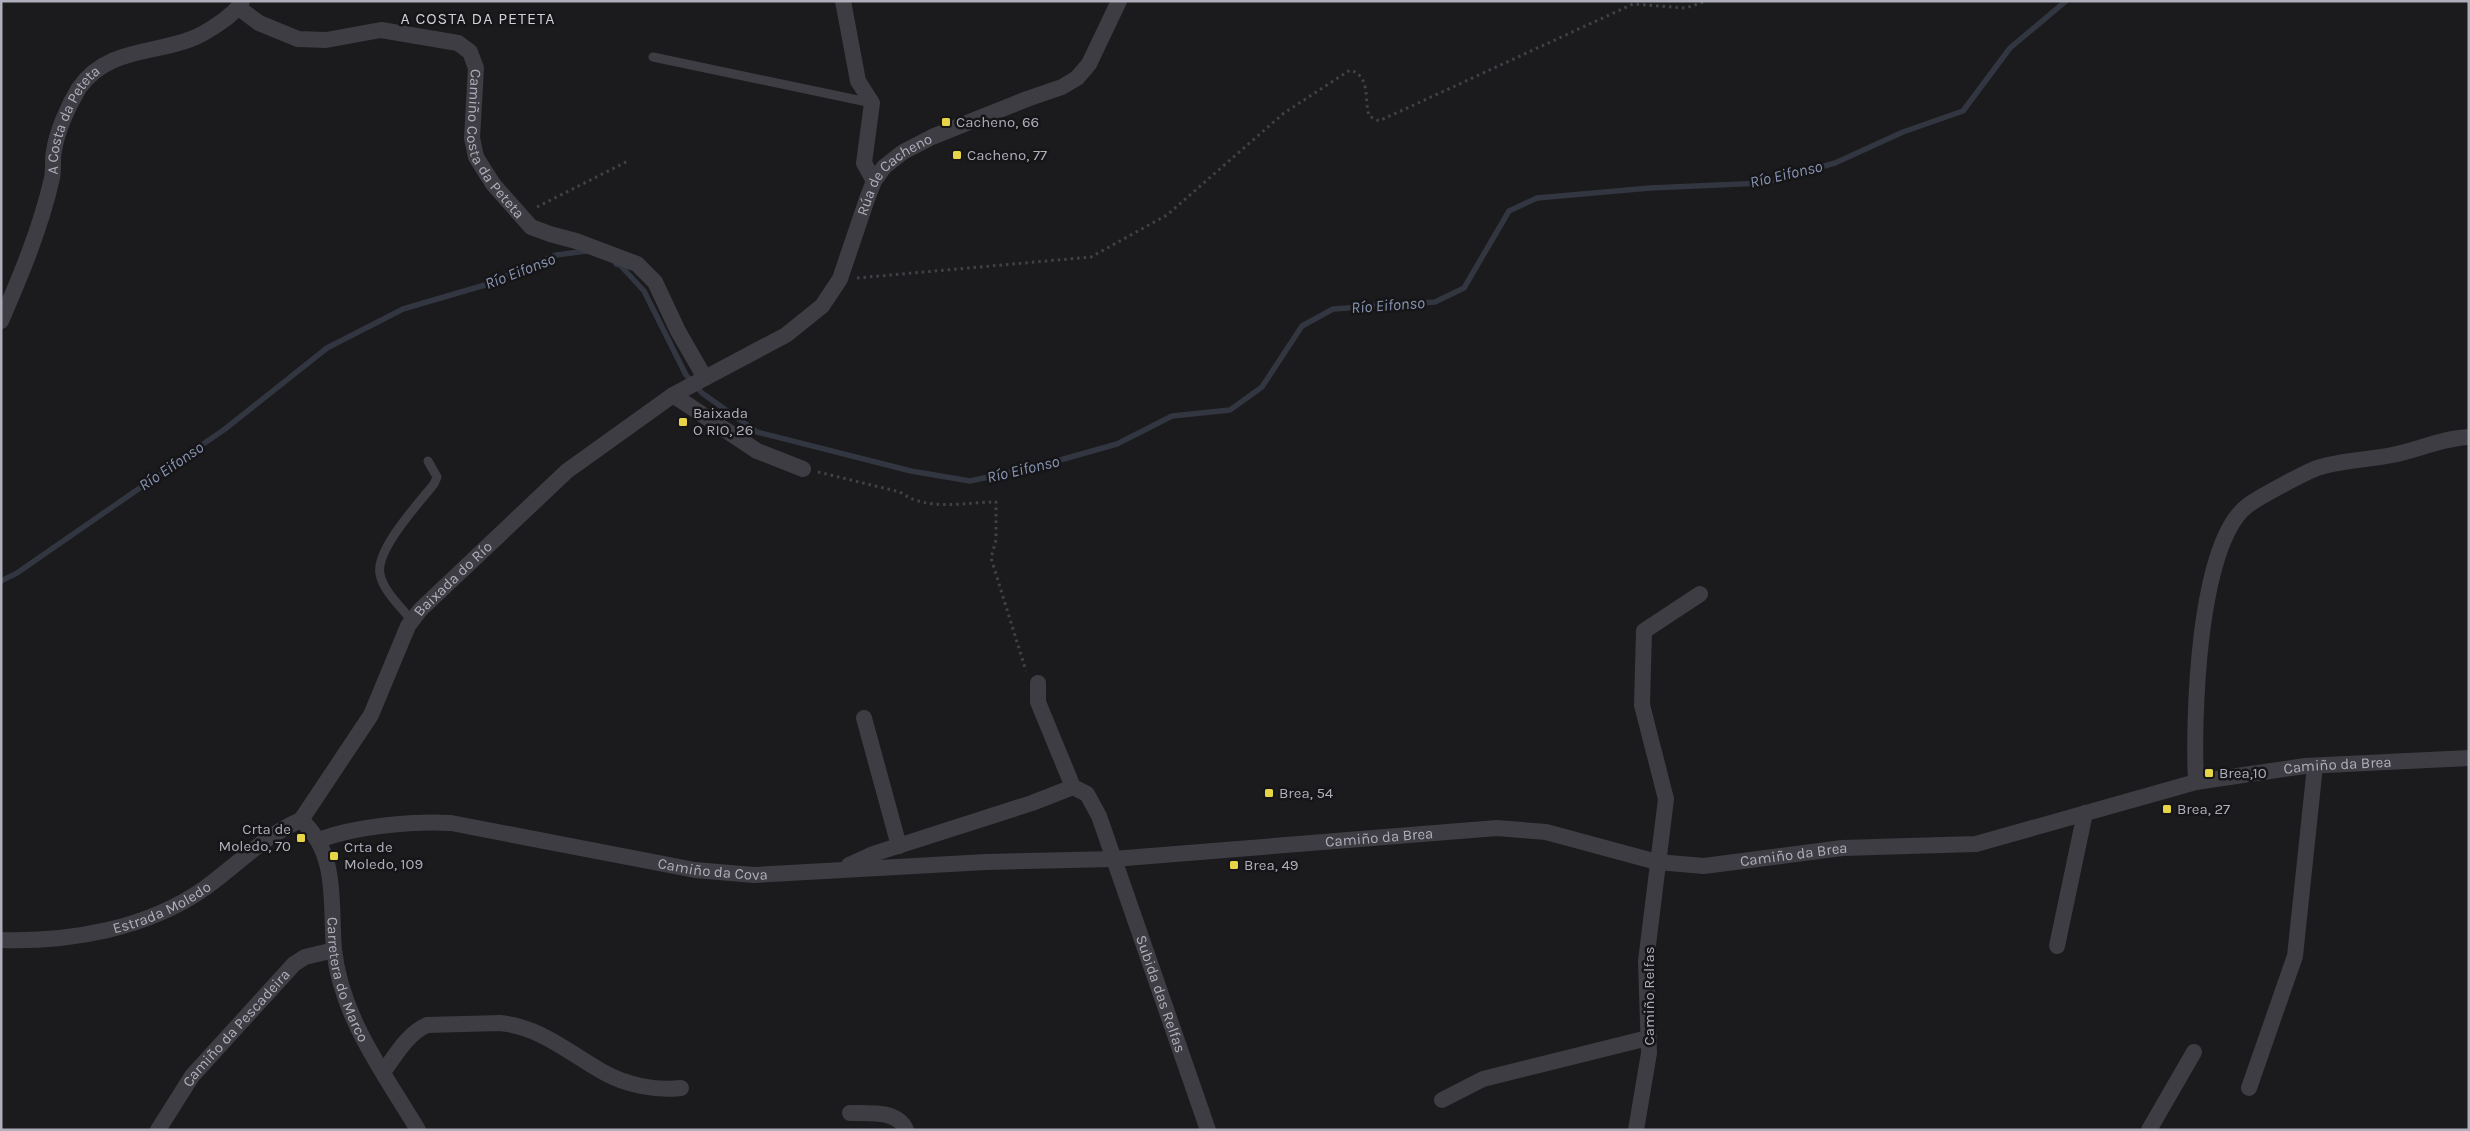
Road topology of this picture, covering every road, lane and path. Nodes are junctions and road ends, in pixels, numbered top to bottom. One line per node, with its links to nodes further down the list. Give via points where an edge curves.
1 (843, 1): 6 (street, via 858,81)
2 (1119, 1): 8 (street, Rúa de Cacheno, via 1089,64 1077,78 1062,88 932,137 903,152 884,168)
3 (1706, 1): 10 (path, via 1686,8 1633,4 1378,121 1369,116 1364,80 1350,70 1284,113 1167,215 1091,256)
4 (241, 4): 9 (street, Camiño Costa da Peteta, via 259,23 298,39 326,40 381,30 458,43 470,52 476,68 472,138 476,157 493,184); 11 (street, A Costa da Peteta, via 210,30 191,40 133,52 112,61 80,88 58,134 53,152 53,176 36,235)
5 (653, 57): 6 (lane)
6 (872, 103): 8 (street, via 864,163)
7 (628, 161): 9 (path)
8 (874, 182): 10 (street, Rúa de Cacheno)
9 (521, 216): 12 (street, Camiño Costa da Peteta, via 531,227 637,264 656,282)
10 (840, 279): 12 (street, Rúa de Cacheno, via 822,306 786,335)
11 (1, 321)
12 (701, 380): 13 (street, Baixada do Río)
13 (673, 395): 16 (street, via 757,451); 18 (street, Baixada do Río, via 567,471)
14 (2469, 437): 23 (street, via 2452,438 2394,455 2317,468 2247,506 2234,523 2216,561 2203,622 2194,736)
15 (428, 461): 18 (lane, via 437,477 387,546 380,564 380,575 388,590)
16 (803, 469): 19 (path, via 900,492 910,499 939,505 996,502 996,540 991,558 1028,678)
17 (1700, 594): 30 (street, Camiño Relfas, via 1644,631 1642,705 1666,799)
18 (412, 621): 26 (street, Baixada do Río, via 371,715)
19 (1038, 683): 24 (street, via 1038,702)
20 (864, 718): 28 (street)
21 (2469, 758): 22 (street, Camiño da Brea)
22 (2315, 766): 23 (street, Camiño da Brea); 39 (street, via 2295,956)
23 (2196, 782): 25 (street, Camiño da Brea)
24 (1073, 787): 28 (street); 29 (street, Subida das Relfas, via 1087,794 1099,816)
25 (2085, 813): 30 (street, Camiño da Brea, via 1976,844 1842,848 1704,866); 33 (street)
26 (302, 820): 27 (street, Carretera do Marco); 32 (street, Estrada Moledo, via 252,850 204,888 137,921 52,940)
27 (319, 840): 31 (street, Camiño da Cova, via 334,834 425,821 460,824 726,874); 34 (street, Carretera do Marco, via 330,879)
28 (899, 846): 31 (street)
29 (1113, 859): 30 (street, Camiño da Brea, via 1497,828 1546,832); 31 (street, Camiño da Cova); 45 (street, Subida das Relfas)
30 (1657, 862): 35 (street, Camiño Relfas, via 1646,961)
31 (840, 869)
32 (1, 940)
33 (2057, 946)
34 (334, 950): 37 (street, Carretera do Marco, via 343,993 355,1024); 42 (street, Camiño da Pescadeira, via 305,957 294,964 192,1076)
35 (1648, 1038): 40 (street, via 1483,1079); 46 (street, Camiño Relfas)
36 (2194, 1052): 47 (street)
37 (384, 1072): 38 (street, via 408,1039 427,1025 500,1023 512,1024 552,1040 604,1073 623,1081 656,1089); 43 (street, Carretera do Marco)
38 (682, 1088)
39 (2249, 1088)
40 (1442, 1100)
41 (850, 1113): 44 (street, via 889,1116 901,1122)
42 (158, 1130)
43 (418, 1130)
44 (906, 1130)
45 (1208, 1130)
46 (1636, 1130)
47 (2149, 1130)

